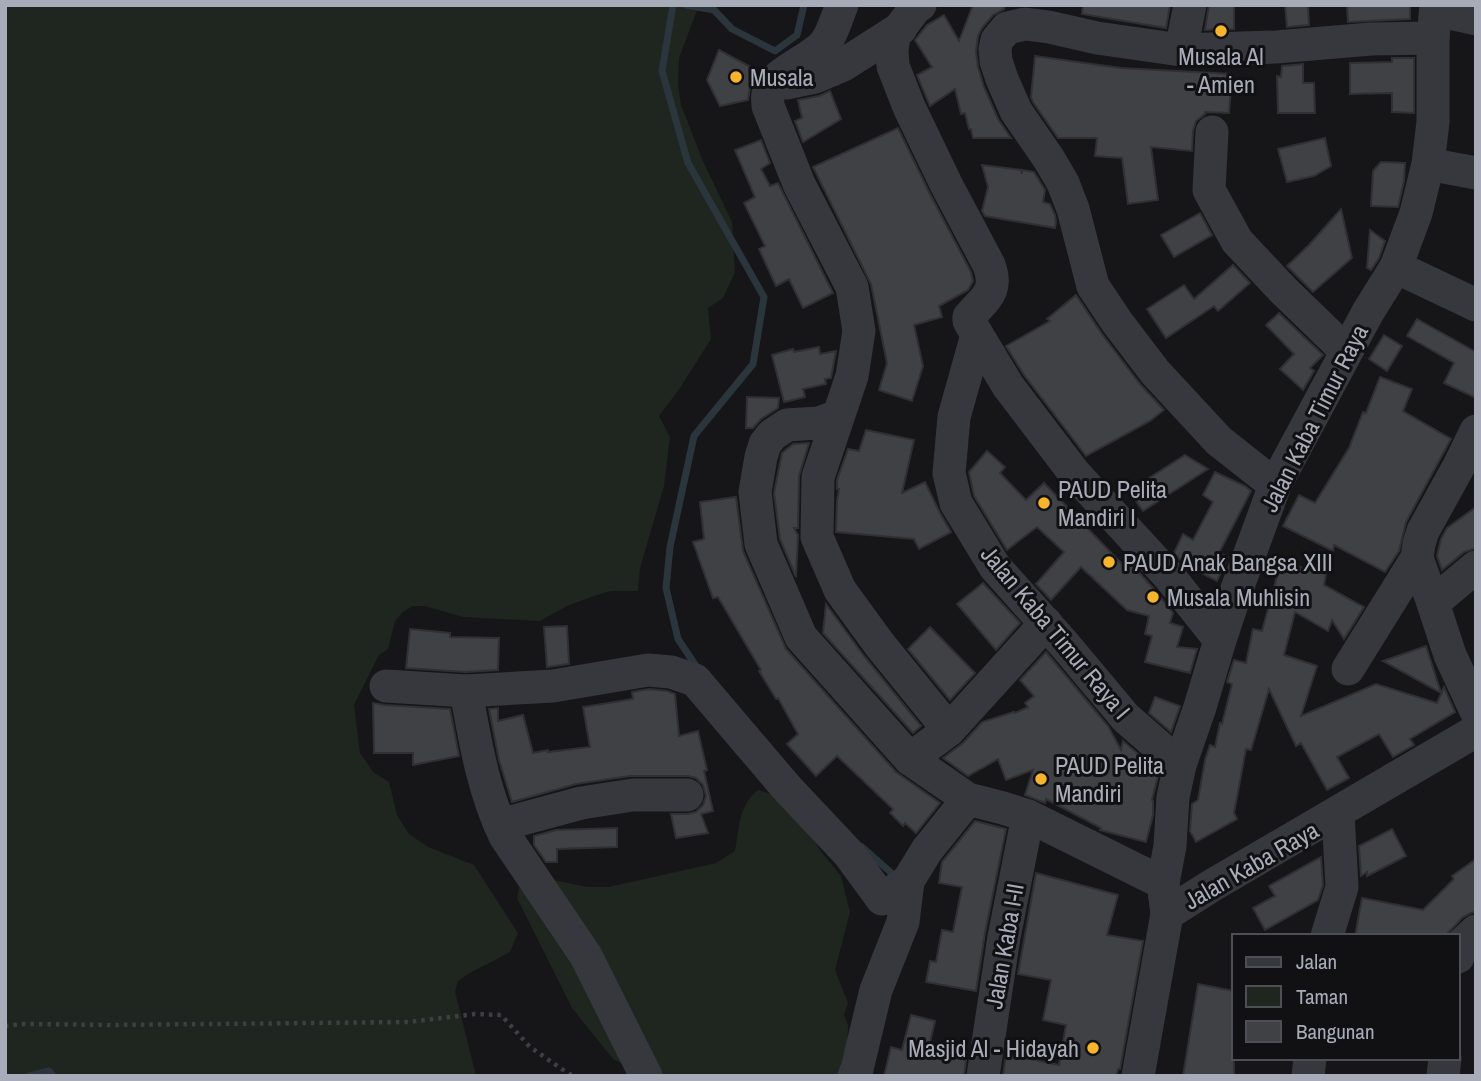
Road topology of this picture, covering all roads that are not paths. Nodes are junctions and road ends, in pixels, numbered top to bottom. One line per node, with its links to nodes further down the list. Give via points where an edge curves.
1 (842, 5): 7 (street, via 826,42)
2 (1190, 5): 6 (street)
3 (910, 17): 7 (street, via 843,65 815,77); 13 (street, Jalan Kaba Timur Raya I, via 894,36 893,66 993,276 984,302 969,317)
4 (1435, 18): 5 (street); 6 (street, via 1371,39); 9 (street, Jalan Kaba Timur Raya)
5 (1476, 19)
6 (1181, 50): 17 (street, via 1025,24 1007,28 995,50 1016,111 1068,196 1093,286 1155,372 1219,441)
7 (773, 84): 15 (street, via 768,106 799,184 852,287 859,331 852,376)
8 (1212, 132): 14 (street, via 1209,190 1237,241)
9 (1428, 164): 10 (street); 11 (street, Jalan Kaba Timur Raya)
10 (1476, 173)
11 (1396, 267): 12 (street); 14 (street, Jalan Kaba Timur Raya)
12 (1476, 305)
13 (977, 335): 21 (street, Jalan Kaba Timur Raya I, via 954,417 948,473 956,503 995,567); 22 (street, via 1008,386 1074,474 1168,575)
14 (1346, 351): 17 (street, Jalan Kaba Timur Raya)
15 (838, 416): 27 (street, via 818,477 817,537 840,590); 29 (street, via 819,423 788,425 765,444 755,492 761,544 801,637)
16 (1476, 431): 18 (street, via 1423,531)
17 (1275, 485): 22 (street, Jalan Kaba Timur Raya)
18 (1417, 558): 20 (street); 23 (street)
19 (1476, 567): 20 (street)
20 (1433, 603): 26 (street)
21 (1046, 623): 27 (street); 30 (street, Jalan Kaba Timur Raya I, via 1126,718)
22 (1220, 640): 30 (street, Jalan Kaba Timur Raya)
23 (1348, 668)
24 (386, 687): 25 (street)
25 (466, 691): 35 (street, via 478,756); 36 (street, via 553,686 648,670 695,680 882,899)
26 (1476, 711)
27 (948, 730): 29 (street)
28 (1476, 731): 33 (street, Jalan Kaba Raya)
29 (910, 758): 32 (street)
30 (1180, 765): 37 (street, Jalan Kaba Timur Raya)
31 (687, 795): 35 (street, via 633,795 581,803)
32 (968, 799): 34 (street); 36 (street)
33 (1338, 814): 37 (street, Jalan Kaba Raya, via 1212,886); 39 (street, via 1342,887)
34 (1028, 816): 37 (street); 43 (street, Jalan Kaba I-II)
35 (500, 825): 41 (street, via 586,956)
36 (901, 886): 42 (street, via 903,922 876,990)
37 (1165, 899): 44 (street, Jalan Kaba Raya)
38 (1476, 931): 40 (street)
39 (1328, 934)
40 (1460, 946)
41 (646, 1076)
42 (854, 1076)
43 (983, 1076)
44 (1138, 1076)

